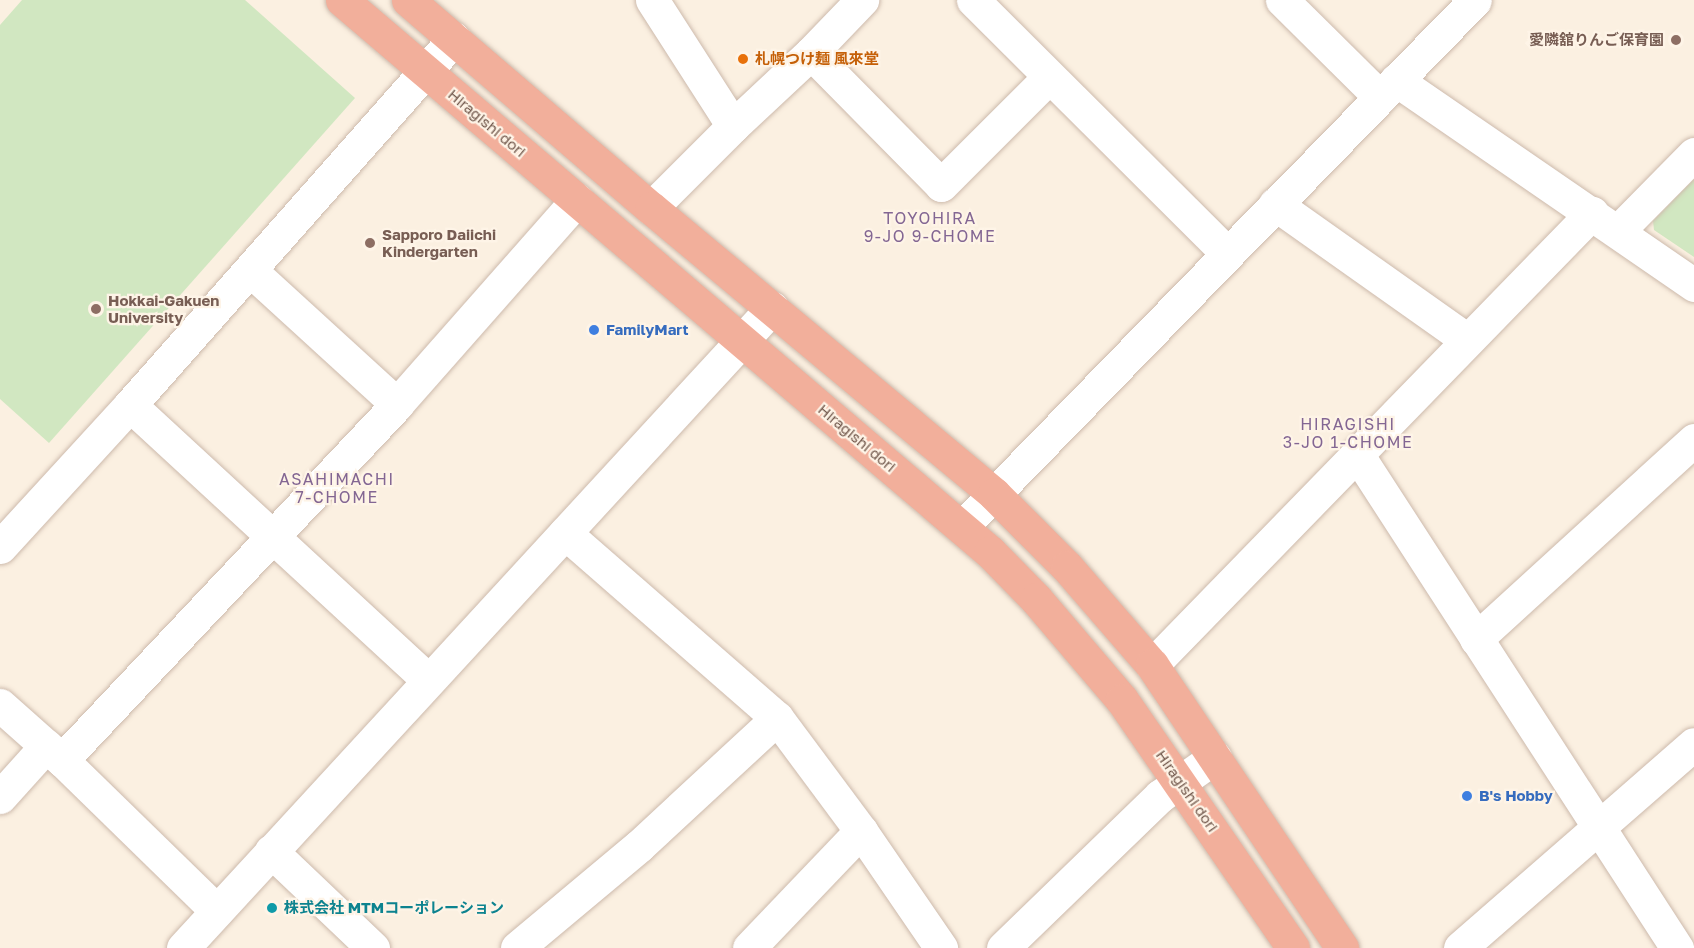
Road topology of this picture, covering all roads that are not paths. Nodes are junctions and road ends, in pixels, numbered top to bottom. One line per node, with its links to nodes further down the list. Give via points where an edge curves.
1 (342, 0): 10 (highway, Hiragishi dori)
2 (408, 0): 8 (highway)
3 (652, 0): 13 (street)
4 (862, 0): 9 (street)
5 (973, 0): 11 (street)
6 (1282, 0): 12 (street)
7 (1475, 0): 12 (street)
8 (454, 39): 10 (street); 17 (highway)
9 (811, 53): 11 (street, via 940,184); 13 (street)
10 (426, 71): 15 (highway, Hiragishi dori); 21 (street)
11 (1049, 77): 20 (street)
12 (1388, 88): 16 (street); 18 (street)
13 (733, 126): 17 (street)
14 (1694, 154): 19 (street)
15 (577, 200): 25 (highway, Hiragishi dori); 26 (street)
16 (1275, 204): 20 (street); 24 (street)
17 (651, 208): 23 (highway)
18 (1592, 213): 19 (street); 24 (street)
19 (1618, 231): 22 (street)
20 (1227, 253): 30 (street)
21 (250, 270): 26 (street); 27 (street)
22 (1694, 285)
23 (772, 308): 25 (street); 30 (highway)
24 (1467, 340): 29 (street)
25 (741, 341): 31 (highway, Hiragishi dori); 32 (street)
26 (397, 404): 33 (street)
27 (130, 405): 33 (street); 34 (street)
28 (1694, 440): 35 (street)
29 (1357, 454): 35 (street); 36 (street)
30 (994, 494): 31 (street); 36 (highway, via 1067,567)
31 (962, 527): 43 (highway, Hiragishi dori, via 1036,599 1082,651)
32 (565, 533): 37 (street); 39 (street)
33 (273, 537): 37 (street); 41 (street)
34 (0, 547)
35 (1476, 639): 45 (street)
36 (1152, 665): 42 (highway)
37 (428, 680): 47 (street)
38 (0, 705): 41 (street)
39 (777, 718): 46 (street); 50 (street, via 639,846)
40 (1694, 744): 45 (street)
41 (54, 753): 44 (street); 48 (street)
42 (1215, 757): 43 (street); 55 (highway)
43 (1180, 781): 53 (street); 54 (highway, Hiragishi dori)
44 (0, 798)
45 (1600, 828): 56 (street); 57 (street)
46 (861, 831): 51 (street); 52 (street)
47 (272, 851): 48 (street); 49 (street)
48 (204, 934)
49 (373, 948)
50 (517, 948)
51 (749, 948)
52 (941, 948)
53 (1003, 948)
54 (1293, 948)
55 (1342, 948)
56 (1460, 948)
57 (1677, 948)

